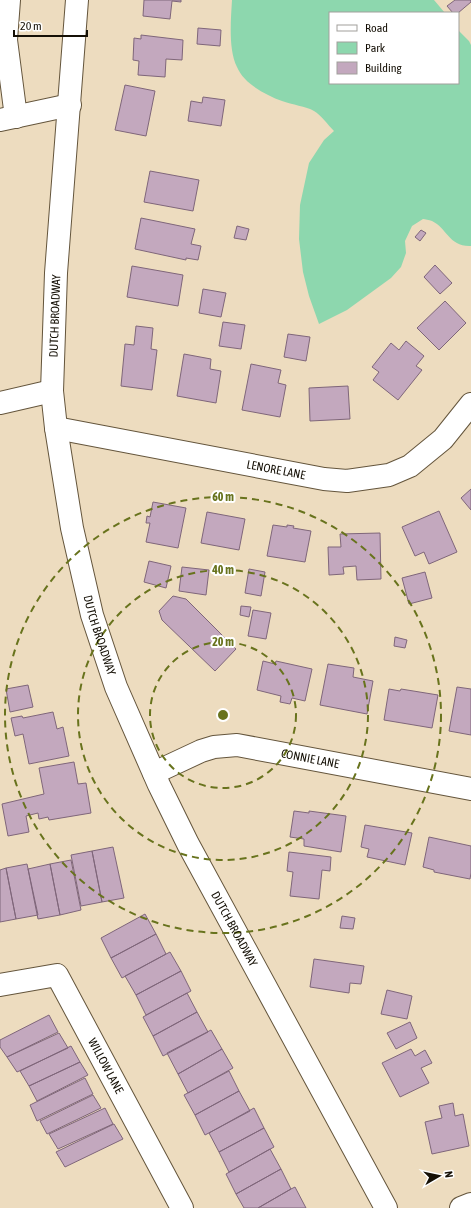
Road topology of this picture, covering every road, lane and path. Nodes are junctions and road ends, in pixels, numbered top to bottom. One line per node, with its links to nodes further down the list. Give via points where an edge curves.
1 (9, 0): 4 (main road, via 6,40)
2 (77, 0): 3 (main road, DUTCH BROADWAY)
3 (70, 105): 4 (main road); 5 (main road, DUTCH BROADWAY, via 56,273)
4 (8, 118)
5 (52, 391): 6 (main road); 8 (main road, DUTCH BROADWAY)
6 (0, 403)
7 (471, 404): 8 (main road, LENORE LANE, via 443,439 410,466 388,474 347,481 324,479)
8 (56, 428): 9 (main road, DUTCH BROADWAY, via 72,528 92,615 116,687)
9 (154, 773): 10 (main road, CONNIE LANE, via 201,751 237,745); 14 (main road, DUTCH BROADWAY, via 188,844)
10 (471, 789)
11 (0, 985): 13 (main road, WILLOW LANE, via 57,975)
12 (471, 1204): 15 (main road)
13 (182, 1208)
14 (386, 1208)
15 (461, 1208)

